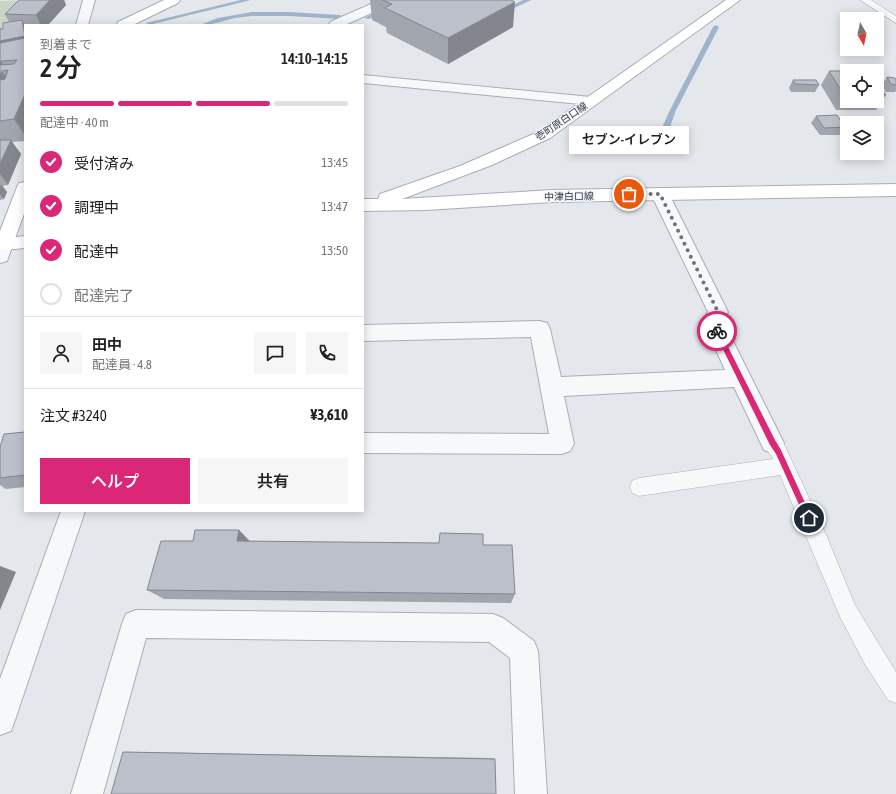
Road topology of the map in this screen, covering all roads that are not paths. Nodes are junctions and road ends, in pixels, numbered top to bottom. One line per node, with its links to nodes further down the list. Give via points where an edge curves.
1 (89, 0): 7 (street)
2 (174, 0): 8 (main road)
3 (390, 0): 9 (street)
4 (734, 0): 11 (main road, 壱町原白口線)
5 (865, 0): 6 (lane)
6 (896, 20)
7 (82, 24)
8 (125, 24)
9 (337, 24)
10 (364, 79): 11 (street)
11 (590, 101): 12 (main road, 壱町原白口線, via 544,135)
12 (467, 169): 16 (main road); 17 (main road, 壱町原白口線)
13 (24, 190): 19 (main road)
14 (896, 190): 15 (main road, 中津白口線)
15 (660, 194): 16 (main road, 中津白口線); 21 (street, via 718,312 713,321)
16 (480, 200): 17 (main road, 中津白口線, via 426,204)
17 (365, 204)
18 (24, 242): 19 (main road)
19 (1, 248)
20 (364, 333): 22 (street, via 540,329)
21 (740, 378): 22 (street); 24 (street)
22 (552, 387): 23 (street, via 562,444)
23 (364, 443)
24 (772, 443): 25 (lane)
25 (785, 466): 26 (lane); 28 (lane, via 848,612)
26 (638, 487)
27 (73, 512): 29 (street)
28 (896, 692)
29 (0, 720)
30 (87, 794): 31 (street, via 136,624 144,624 493,628 524,651)
31 (531, 794)

